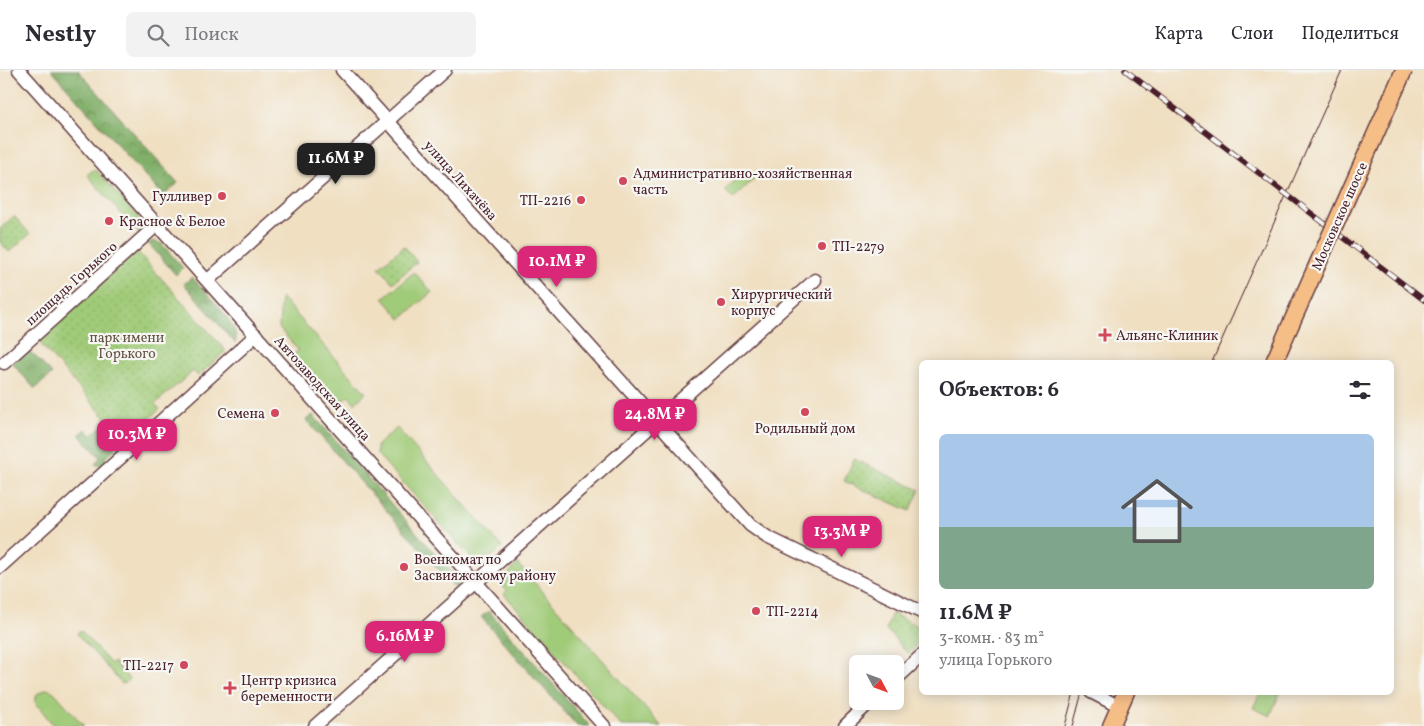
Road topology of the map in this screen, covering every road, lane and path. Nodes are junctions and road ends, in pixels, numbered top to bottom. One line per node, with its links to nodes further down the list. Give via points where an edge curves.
1 (20, 70): 6 (street, Автозаводская улица)
2 (342, 70): 5 (street, улица Лихачёва)
3 (445, 70): 5 (street)
4 (1404, 70): 10 (main road, Московское шоссе, bridge)
5 (387, 121): 7 (street); 12 (street, улица Лихачёва)
6 (158, 224): 7 (street, Автозаводская улица); 11 (street, площадь Горького)
7 (208, 280): 9 (street, Автозаводская улица)
8 (815, 280): 12 (street)
9 (256, 336): 13 (street); 14 (street, Автозаводская улица)
10 (1275, 360)
11 (4, 363)
12 (658, 420): 14 (street); 15 (street, улица Лихачёва, via 750,524 766,537)
13 (0, 567)
14 (476, 580): 21 (street); 22 (street, Автозаводская улица)
15 (919, 611)
16 (919, 658): 17 (street)
17 (904, 672)
18 (1102, 695): 19 (street)
19 (1123, 700): 24 (main road)
20 (861, 710): 23 (street)
21 (315, 726)
22 (604, 726)
23 (844, 726)
24 (1111, 726)

